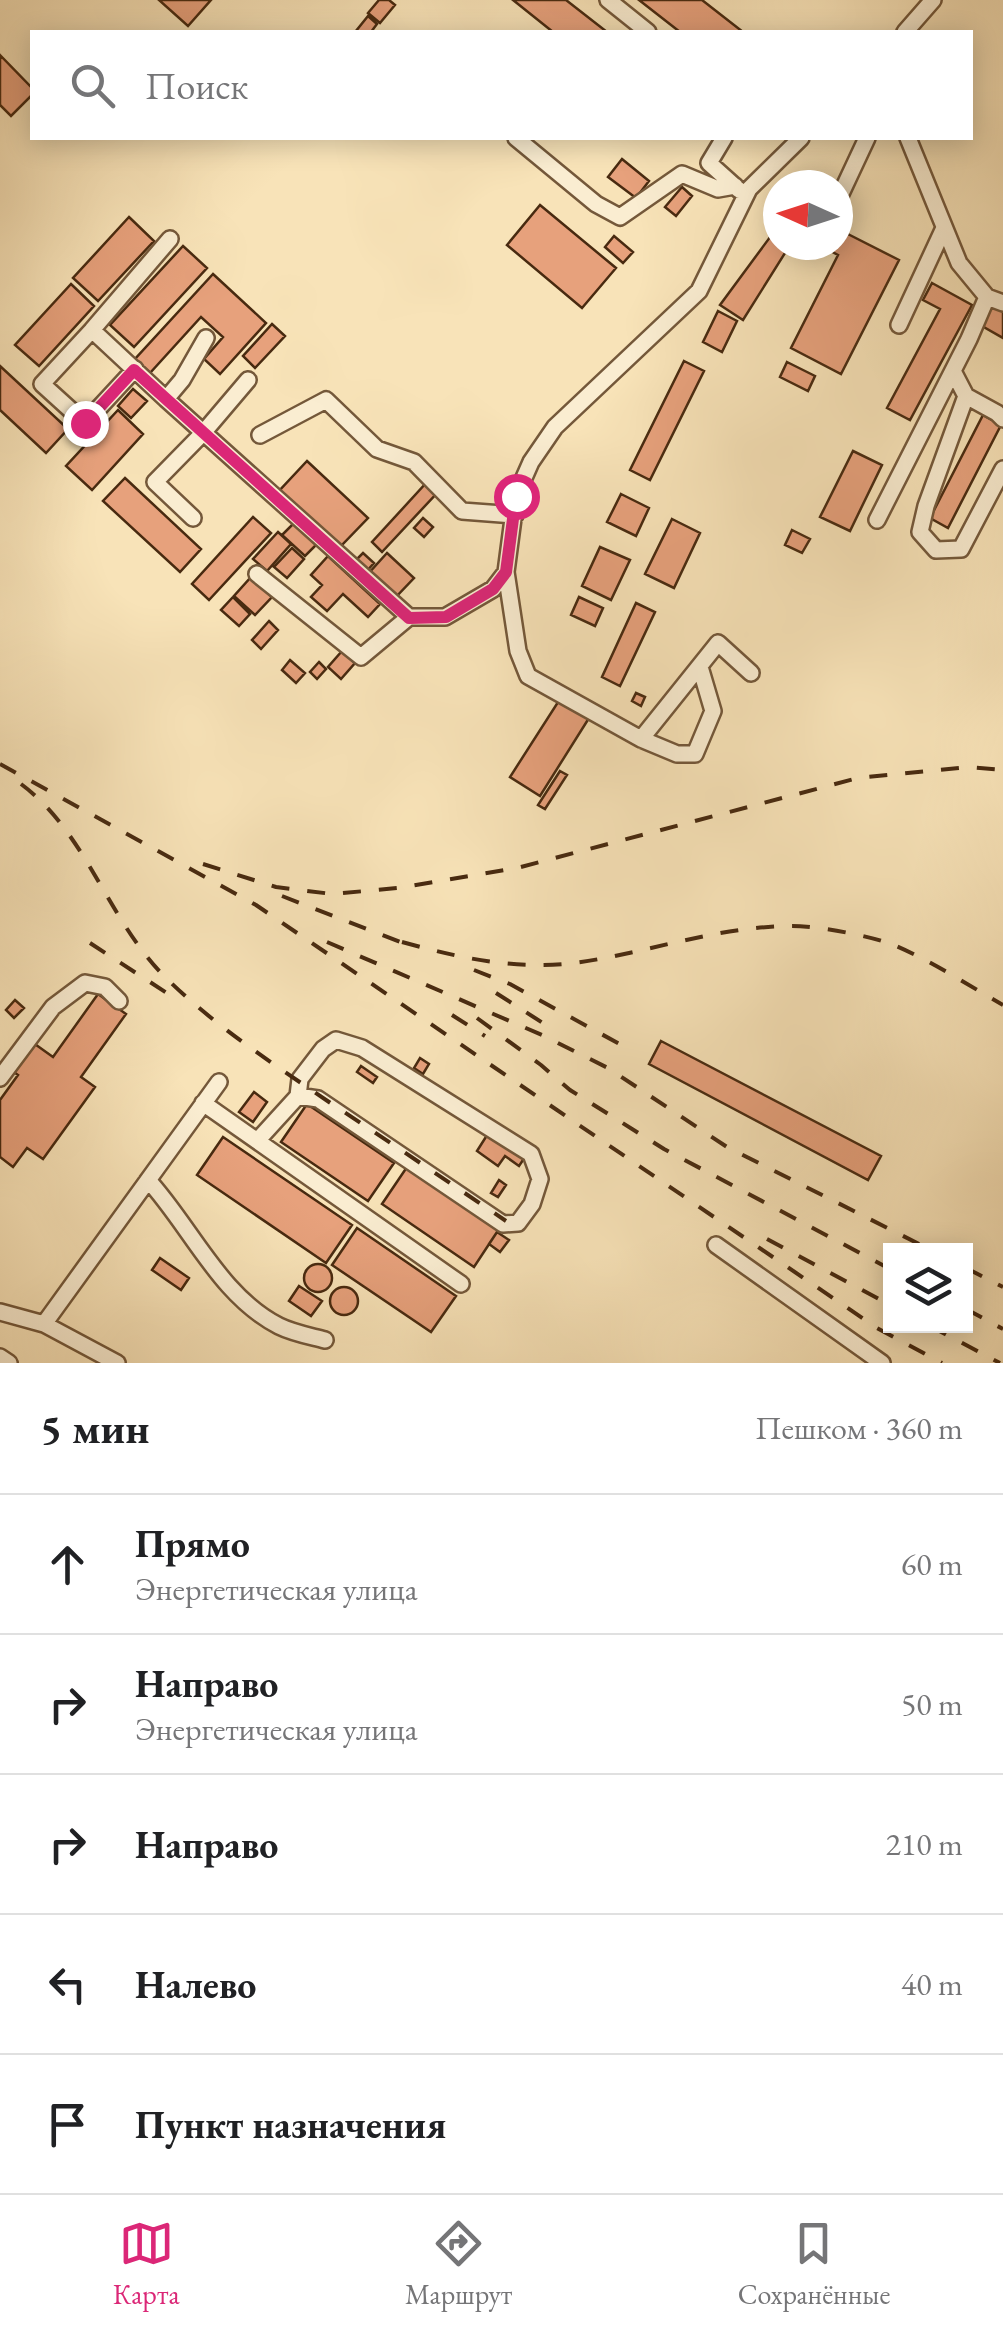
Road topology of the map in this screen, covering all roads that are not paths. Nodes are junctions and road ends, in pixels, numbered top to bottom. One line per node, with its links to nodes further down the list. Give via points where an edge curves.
1 (608, 0): 3 (street)
2 (933, 0): 4 (street)
3 (646, 30)
4 (908, 30)
5 (518, 140): 11 (street, via 620,217 682,174)
6 (723, 140): 11 (street, via 710,163)
7 (799, 140): 11 (street)
8 (866, 140): 10 (street)
9 (909, 140): 12 (street)
10 (852, 170)
11 (740, 191): 28 (street, via 699,291 554,427 531,462)
12 (944, 228): 14 (street, via 959,263); 16 (street)
13 (170, 239): 17 (street)
14 (987, 297): 15 (street); 20 (street)
15 (1003, 304)
16 (898, 325)
17 (92, 330): 19 (street); 19 (street, via 42,384 85,423)
18 (206, 338): 23 (street)
19 (134, 370): 23 (street)
20 (953, 371): 22 (street); 30 (street)
21 (248, 380): 25 (street)
22 (966, 396): 24 (street); 27 (street, via 920,532 936,550 961,549)
23 (166, 399): 25 (street)
24 (1003, 419)
25 (202, 433): 29 (street, via 156,482); 33 (street)
26 (260, 435): 28 (street, via 326,400 377,449 414,462 462,511)
27 (1003, 469)
28 (514, 515): 31 (street)
29 (193, 518)
30 (876, 520)
31 (506, 572): 33 (street, via 493,589 446,617); 36 (street, via 528,676)
32 (257, 574): 33 (street, via 362,657)
33 (409, 618)
34 (700, 667): 35 (street, via 718,643); 36 (street); 36 (street, via 712,710 695,754 677,754)
35 (751, 673)
36 (641, 738)
37 (120, 1002): 38 (street, via 105,987 85,984 53,1006)
38 (0, 1078)
39 (219, 1082): 41 (street)
40 (298, 1096): 40 (street, via 318,1099 503,1224 518,1223 532,1204 540,1179 531,1154 362,1048 336,1040 300,1079); 42 (street)
41 (203, 1104): 42 (street); 43 (street)
42 (257, 1141): 45 (street)
43 (148, 1180): 47 (street); 48 (street, via 244,1302 280,1326)
44 (716, 1245): 52 (street)
45 (460, 1284)
46 (0, 1312): 47 (street)
47 (44, 1324): 51 (street)
48 (325, 1340)
49 (0, 1358): 50 (street)
50 (9, 1363)
51 (117, 1363)
52 (882, 1363)

